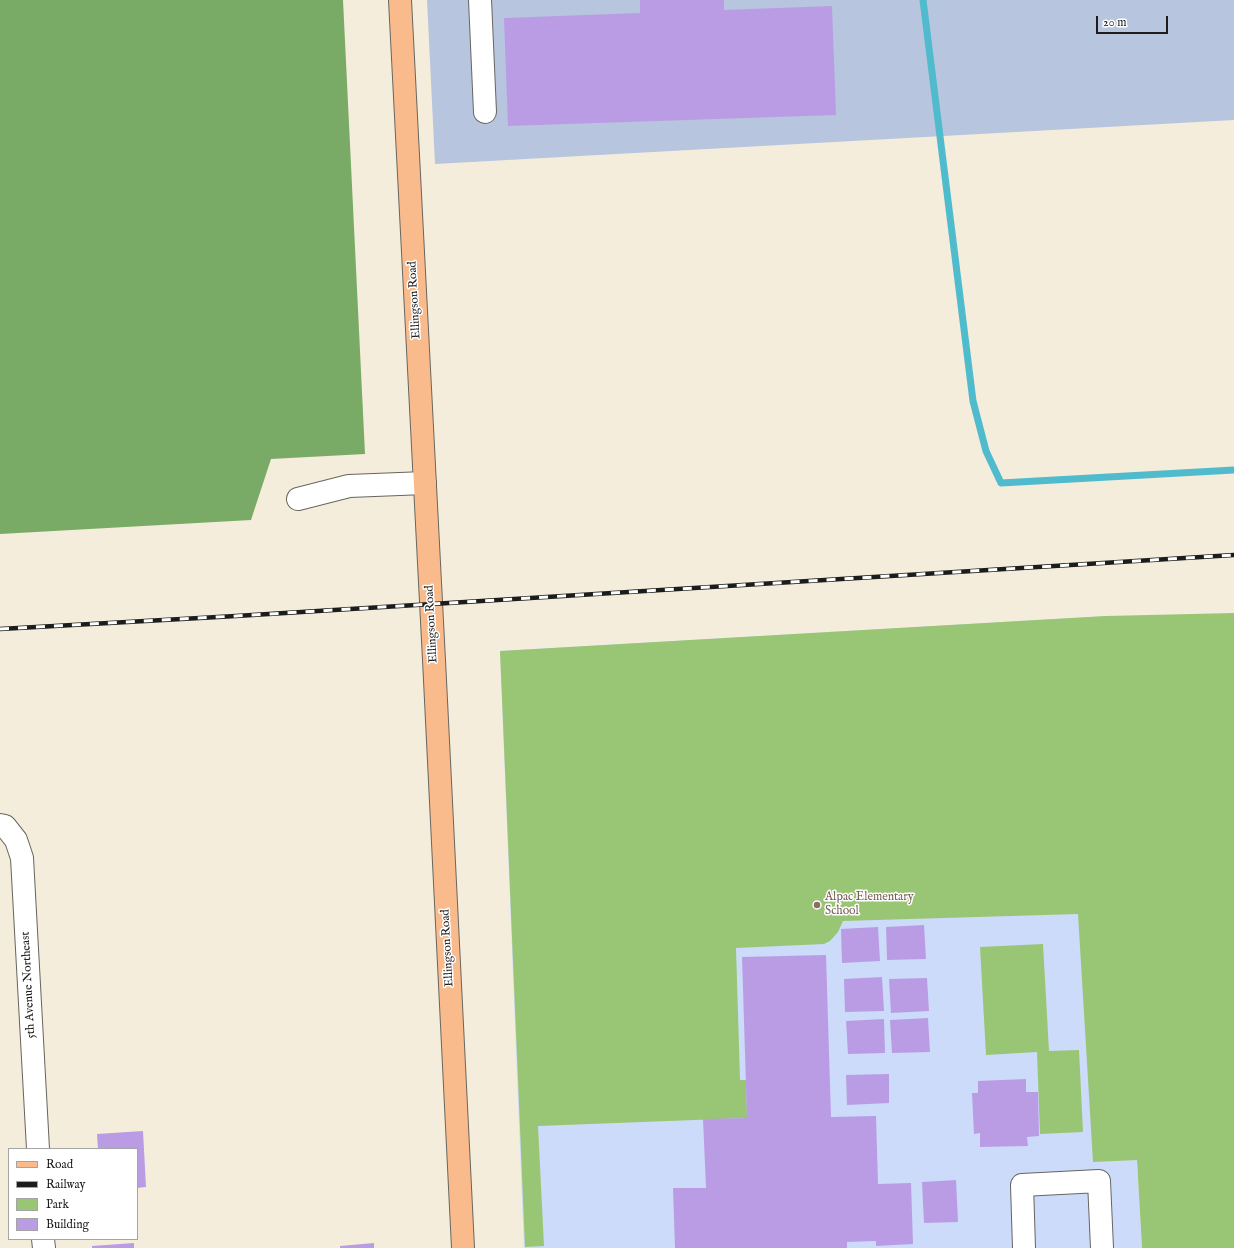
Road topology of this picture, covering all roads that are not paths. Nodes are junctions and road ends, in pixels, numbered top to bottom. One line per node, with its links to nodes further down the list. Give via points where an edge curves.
1 (400, 0): 4 (main road, Ellingson Road)
2 (480, 0): 3 (street)
3 (485, 112)
4 (424, 483): 5 (street, via 348,486); 8 (main road, Ellingson Road)
5 (298, 499)
6 (2, 826): 7 (street, 5th Avenue Northeast, via 16,840 22,858)
7 (38, 1148)
8 (463, 1248)
9 (1024, 1248): 10 (street, via 1022,1185 1099,1181)
10 (1102, 1248)

